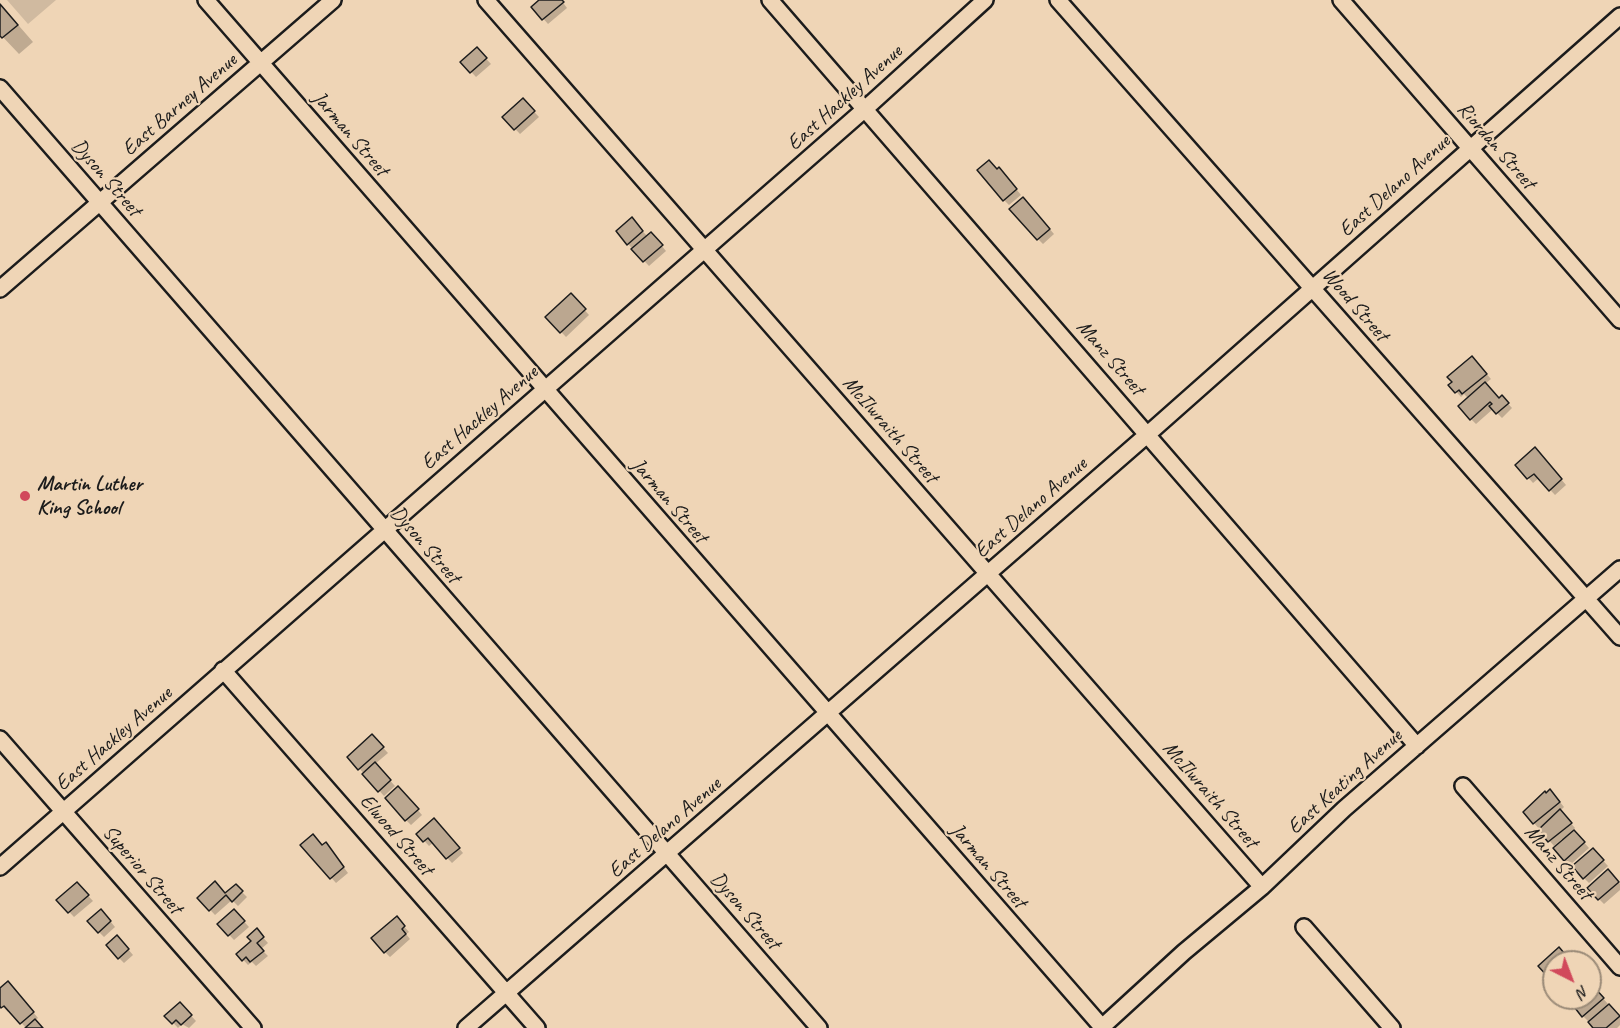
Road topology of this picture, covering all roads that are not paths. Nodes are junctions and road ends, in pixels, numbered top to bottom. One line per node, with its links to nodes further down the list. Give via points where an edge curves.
1 (206, 0): 9 (street, Jarman Street)
2 (333, 0): 9 (street, East Barney Avenue)
3 (486, 0): 14 (street, McIlwraith Street)
4 (770, 0): 11 (street, Manz Street)
5 (985, 0): 11 (street, East Hackley Avenue)
6 (1058, 0): 15 (street, Wood Street)
7 (1341, 0): 12 (street, Riordan Street)
8 (1620, 16): 12 (street, East Delano Avenue)
9 (260, 63): 13 (street, East Barney Avenue); 18 (street, Jarman Street)
10 (0, 88): 13 (street, Dyson Street)
11 (865, 109): 14 (street, East Hackley Avenue); 19 (street, Manz Street)
12 (1470, 147): 15 (street, East Delano Avenue); 17 (street, Riordan Street)
13 (99, 203): 16 (street, East Barney Avenue); 20 (street, Dyson Street)
14 (705, 250): 18 (street, East Hackley Avenue); 22 (street, McIlwraith Street)
15 (1312, 288): 19 (street, East Delano Avenue); 23 (street, Wood Street)
16 (0, 289)
17 (1620, 320)
18 (544, 390): 20 (street, East Hackley Avenue); 26 (street, Jarman Street)
19 (1148, 434): 22 (street, East Delano Avenue); 28 (street, Manz Street)
20 (384, 530): 25 (street, East Hackley Avenue); 31 (street, Dyson Street)
21 (1620, 569): 23 (street, East Keating Avenue)
22 (988, 574): 26 (street, East Delano Avenue); 33 (street, McIlwraith Street)
23 (1587, 599): 24 (street, Wood Street); 28 (street, East Keating Avenue)
24 (1620, 637)
25 (223, 670): 30 (street, East Hackley Avenue); 36 (street, Elwood Street)
26 (827, 714): 31 (street, East Delano Avenue); 41 (street, Jarman Street)
27 (0, 739): 30 (street, Superior Street)
28 (1417, 746): 33 (street, East Keating Avenue)
29 (1463, 786): 35 (street, Manz Street)
30 (63, 812): 32 (street, East Hackley Avenue); 37 (street, Superior Street)
31 (668, 854): 36 (street, East Delano Avenue); 40 (street, Dyson Street)
32 (0, 867)
33 (1262, 887): 41 (street, East Keating Avenue, via 1184,951)
34 (1305, 927): 42 (street)
35 (1620, 967)
36 (506, 993): 38 (street, East Delano Avenue); 39 (street, Elwood Street)
37 (253, 1028)
38 (466, 1028)
39 (537, 1028)
40 (819, 1028)
41 (1101, 1028)
42 (1392, 1028)

